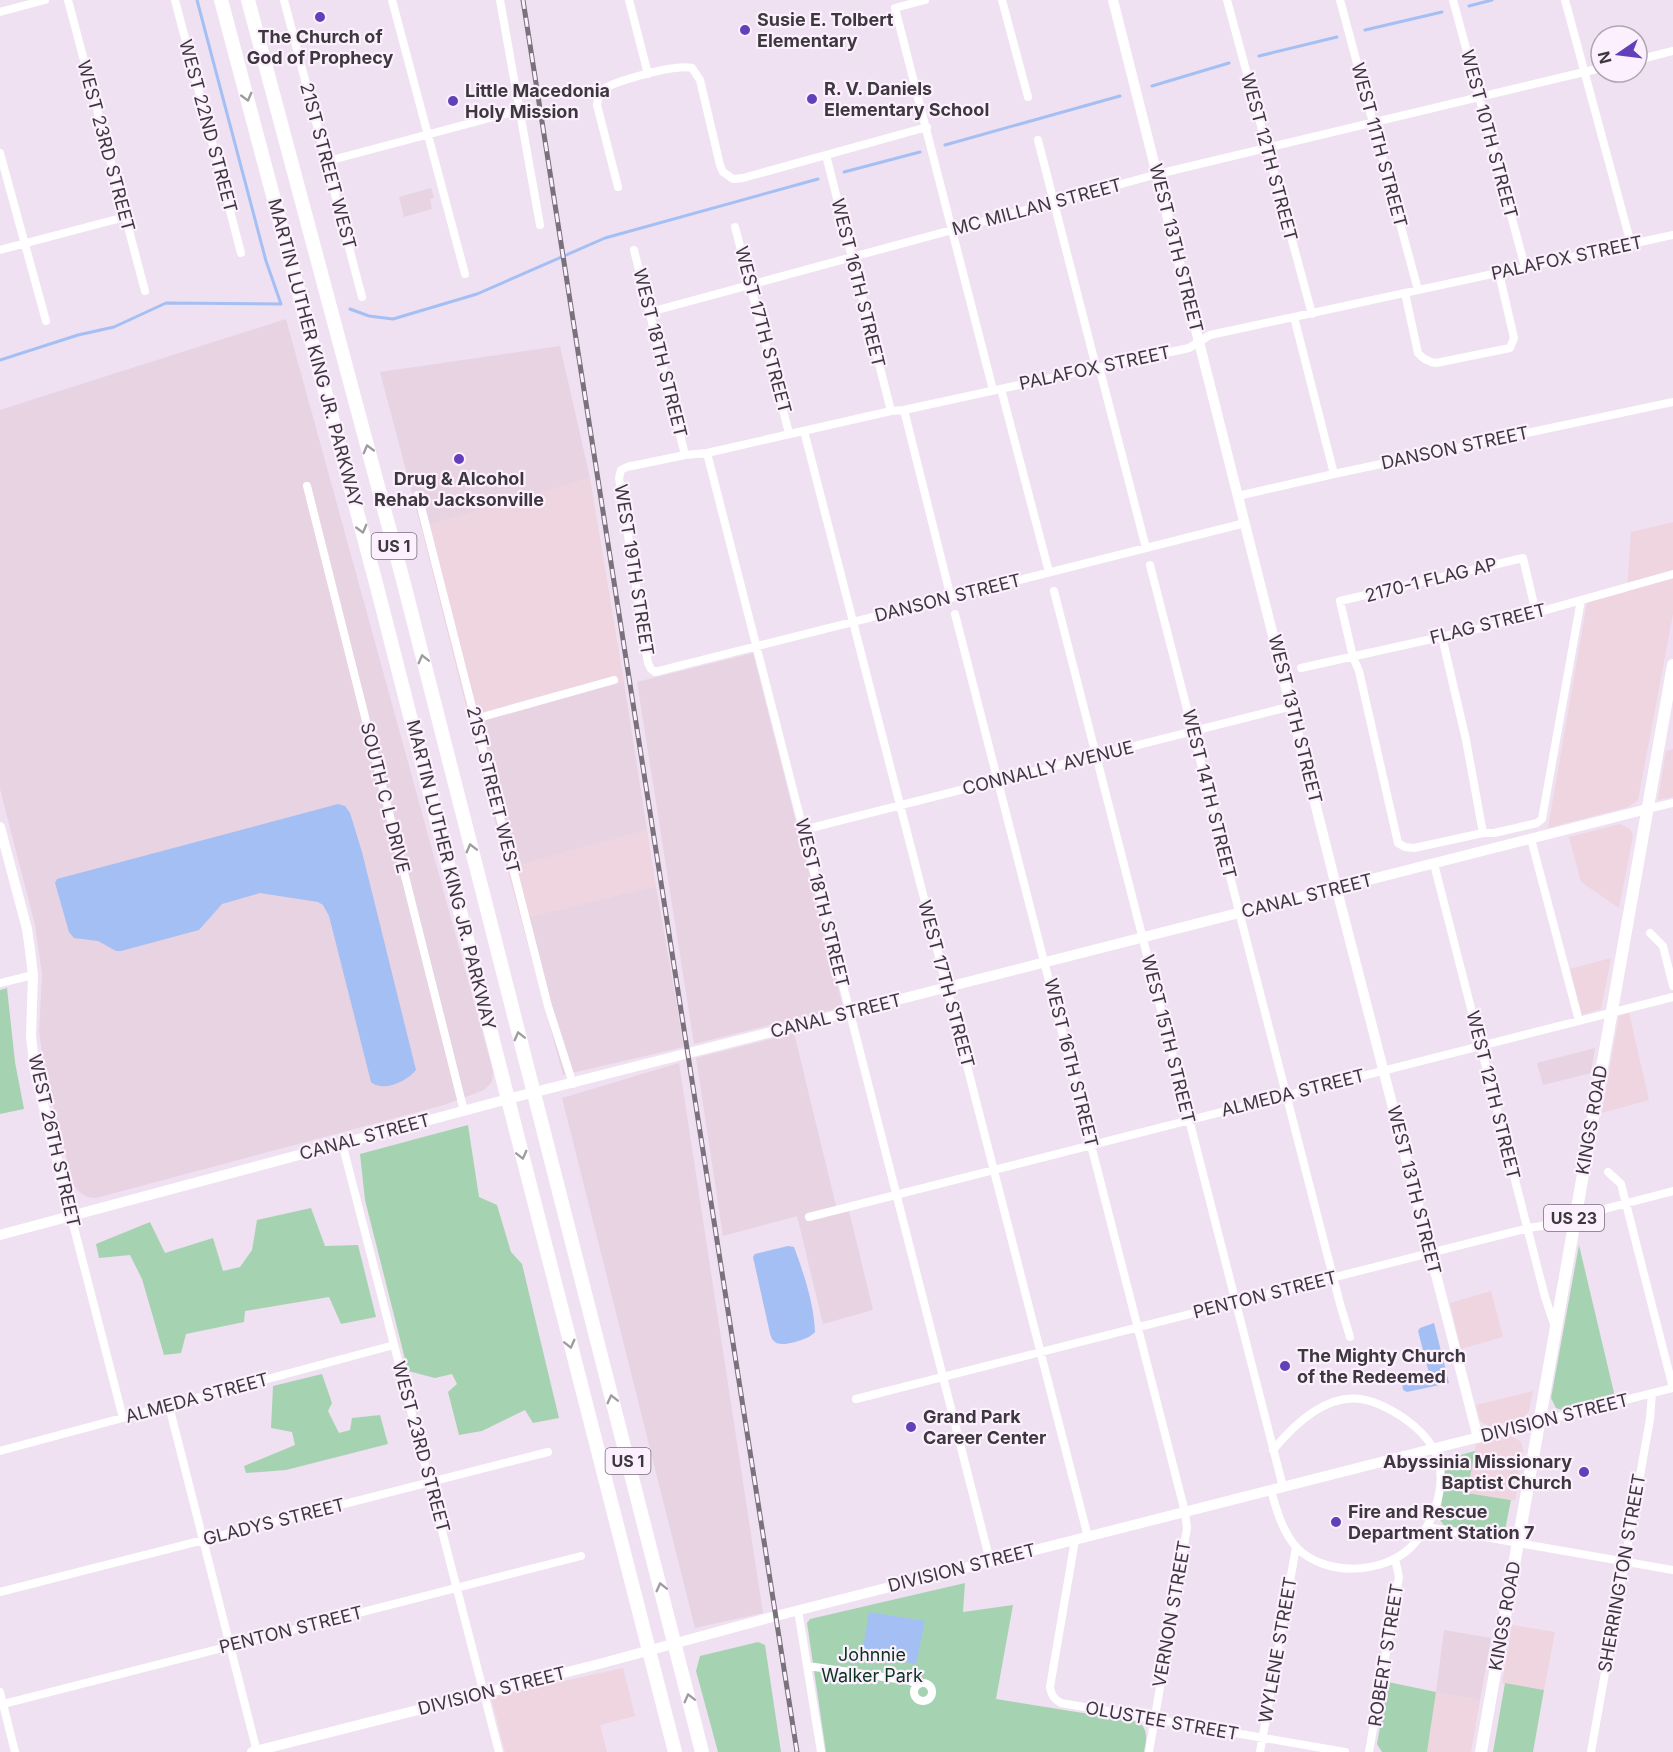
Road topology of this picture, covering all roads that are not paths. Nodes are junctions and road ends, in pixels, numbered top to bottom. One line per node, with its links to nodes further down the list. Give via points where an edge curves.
1 (45, 0): 17 (street)
2 (68, 0): 37 (street, WEST 23RD STREET)
3 (175, 0): 46 (street, WEST 22ND STREET)
4 (221, 0): 124 (highway, MARTIN LUTHER KING JR. PARKWAY / US 1, one-way to 124)
5 (248, 0): 122 (highway, MARTIN LUTHER KING JR. PARKWAY / US 1, one-way to 5, via 403,579)
6 (284, 0): 33 (street, 21ST STREET WEST)
7 (392, 0): 28 (street)
8 (500, 0): 25 (street)
9 (629, 0): 22 (street)
10 (925, 0): 27 (street, via 895,8)
11 (1002, 0): 23 (street)
12 (1113, 0): 34 (street, WEST 13TH STREET)
13 (1227, 0): 30 (street, WEST 12TH STREET)
14 (1340, 0): 26 (street, WEST 11TH STREET)
15 (1453, 0): 24 (street, WEST 10TH STREET)
16 (1565, 0): 21 (street)
17 (0, 12)
18 (1673, 51): 19 (street)
19 (1649, 57)
20 (1589, 71): 21 (street, MC MILLAN STREET)
21 (1585, 72): 24 (street, MC MILLAN STREET); 43 (street)
22 (648, 74): 32 (street, via 692,68 700,80 720,165 728,177 739,179); 35 (street, via 599,92 597,105)
23 (1028, 97)
24 (1479, 97): 26 (street, MC MILLAN STREET); 48 (street, WEST 10TH STREET)
25 (520, 110): 28 (street); 38 (street)
26 (1373, 123): 30 (street, MC MILLAN STREET); 52 (street, WEST 11TH STREET)
27 (927, 127): 32 (street); 40 (street)
28 (428, 134): 33 (street); 50 (street)
29 (1038, 140): 36 (street)
30 (1267, 148): 34 (street, MC MILLAN STREET); 57 (street, WEST 12TH STREET)
31 (0, 153): 42 (street)
32 (826, 155): 47 (street, WEST 16TH STREET)
33 (328, 161): 55 (street, 21ST STREET WEST)
34 (1158, 174): 36 (street, MC MILLAN STREET); 60 (street, WEST 13TH STREET)
35 (618, 187)
36 (1053, 202): 40 (street, MC MILLAN STREET); 61 (street)
37 (125, 218): 42 (street); 53 (street, WEST 23RD STREET)
38 (540, 225)
39 (735, 227): 51 (street, WEST 17TH STREET)
40 (953, 229): 47 (street, MC MILLAN STREET); 62 (street)
41 (1673, 235): 43 (street, PALAFOX STREET)
42 (24, 244): 44 (street); 59 (street)
43 (1631, 244): 48 (street, PALAFOX STREET)
44 (0, 250)
45 (634, 250): 56 (street, WEST 18TH STREET)
46 (241, 253)
47 (852, 257): 51 (street, MC MILLAN STREET); 65 (street, WEST 16TH STREET)
48 (1525, 267): 49 (street, PALAFOX STREET)
49 (1499, 273): 52 (street, PALAFOX STREET); 54 (street, via 1514,338 1510,348 1436,363 1422,358)
50 (465, 274)
51 (751, 285): 56 (street, MC MILLAN STREET); 67 (street, WEST 17TH STREET)
52 (1418, 290): 54 (street, PALAFOX STREET)
53 (145, 291)
54 (1405, 293): 57 (street, PALAFOX STREET)
55 (362, 297)
56 (650, 312): 69 (street, WEST 18TH STREET)
57 (1312, 314): 58 (street, PALAFOX STREET)
58 (1294, 317): 60 (street, PALAFOX STREET, via 1210,335); 71 (street)
59 (46, 321)
60 (1199, 342): 61 (street, PALAFOX STREET, via 1189,348); 74 (street, WEST 13TH STREET)
61 (1098, 369): 62 (street, PALAFOX STREET); 76 (street)
62 (997, 390): 64 (street, PALAFOX STREET); 78 (street)
63 (1673, 402): 71 (street, DANSON STREET)
64 (904, 410): 65 (street, PALAFOX STREET); 81 (street)
65 (891, 411): 66 (street, PALAFOX STREET)
66 (804, 431): 67 (street, PALAFOX STREET); 85 (street, WEST 17TH STREET)
67 (789, 433): 68 (street, PALAFOX STREET)
68 (707, 453): 69 (street, PALAFOX STREET); 87 (street, WEST 18TH STREET)
69 (686, 455): 70 (street, PALAFOX STREET)
70 (621, 471): 91 (street, WEST 19TH STREET, via 619,478)
71 (1334, 474): 74 (street, DANSON STREET)
72 (307, 486): 125 (street, SOUTH C L DRIVE)
73 (418, 495): 94 (street, 21ST STREET WEST)
74 (1238, 496): 75 (street, WEST 13TH STREET)
75 (1245, 523): 76 (street, DANSON STREET); 93 (street, WEST 13TH STREET)
76 (1146, 548): 78 (street, DANSON STREET)
77 (1150, 565): 95 (street, WEST 14TH STREET)
78 (1049, 572): 81 (street, DANSON STREET)
79 (1673, 574): 82 (street, FLAG STREET)
80 (1054, 591): 96 (street, WEST 15TH STREET)
81 (951, 598): 85 (street, DANSON STREET)
82 (1581, 600): 83 (street, FLAG STREET); 103 (street, via 1542,819)
83 (1536, 613): 86 (street, FLAG STREET); 88 (street, 2170-1 FLAG AP, via 1523,558 1363,596 1340,602)
84 (955, 614): 97 (street, WEST 16TH STREET)
85 (854, 622): 87 (street, DANSON STREET); 99 (street, WEST 17TH STREET)
86 (1443, 637): 88 (street, FLAG STREET); 103 (street)
87 (756, 647): 91 (street, DANSON STREET, via 661,671); 102 (street, WEST 18TH STREET)
88 (1353, 657): 90 (street, FLAG STREET); 103 (street, via 1398,843 1414,848)
89 (1673, 665): 100 (main road, KINGS ROAD / US 23)
90 (1301, 668)
91 (651, 669)
92 (614, 680): 94 (street)
93 (1292, 706): 95 (street, CONNALLY AVENUE); 106 (street, WEST 13TH STREET)
94 (475, 719): 121 (street, 21ST STREET WEST, via 548,1006)
95 (1192, 730): 96 (street, CONNALLY AVENUE); 107 (street, WEST 14TH STREET)
96 (1095, 756): 97 (street, CONNALLY AVENUE); 109 (street, WEST 15TH STREET)
97 (998, 780): 99 (street, CONNALLY AVENUE); 110 (street, WEST 16TH STREET)
98 (1673, 803): 100 (street, CANAL STREET)
99 (900, 805): 102 (street, CONNALLY AVENUE); 113 (street, WEST 17TH STREET)
100 (1647, 809): 104 (street, CANAL STREET); 117 (main road, KINGS ROAD / US 23)
101 (0, 827): 111 (street, WEST 26TH STREET, via 27,929)
102 (803, 830): 116 (street, WEST 18TH STREET)
103 (1483, 833)
104 (1531, 839): 105 (street, CANAL STREET); 118 (street)
105 (1434, 864): 106 (street, CANAL STREET); 119 (street, WEST 12TH STREET)
106 (1338, 888): 107 (street, CANAL STREET); 120 (street, WEST 13TH STREET)
107 (1239, 913): 109 (street, CANAL STREET); 123 (street, WEST 14TH STREET)
108 (1650, 933): 114 (street, via 1663,946)
109 (1142, 938): 110 (street, CANAL STREET); 126 (street, WEST 15TH STREET)
110 (1045, 962): 113 (street, CANAL STREET); 128 (street, WEST 16TH STREET)
111 (33, 975): 112 (street); 134 (street, WEST 26TH STREET, via 32,1054)
112 (0, 983)
113 (947, 987): 116 (street, CANAL STREET); 129 (street, WEST 17TH STREET)
114 (1673, 987)
115 (1673, 997): 117 (street, ALMEDA STREET)
116 (850, 1012): 121 (street, CANAL STREET); 132 (street, WEST 18TH STREET)
117 (1611, 1014): 118 (street, ALMEDA STREET); 136 (main road, KINGS ROAD / US 23)
118 (1578, 1021): 119 (street, ALMEDA STREET)
119 (1480, 1046): 120 (street, ALMEDA STREET); 137 (street, WEST 12TH STREET)
120 (1384, 1070): 123 (street, ALMEDA STREET); 139 (street, WEST 13TH STREET)
121 (573, 1084): 122 (street, CANAL STREET)
122 (534, 1093): 124 (street, CANAL STREET); 177 (highway, MARTIN LUTHER KING JR. PARKWAY / US 1, one-way to 122)
123 (1286, 1095): 126 (street, ALMEDA STREET); 140 (street, WEST 14TH STREET)
124 (508, 1099): 125 (street, CANAL STREET); 179 (highway, MARTIN LUTHER KING JR. PARKWAY / US 1, one-way to 179)
125 (464, 1111): 127 (street, CANAL STREET)
126 (1189, 1120): 128 (street, ALMEDA STREET); 141 (street, WEST 15TH STREET)
127 (342, 1143): 134 (street, CANAL STREET); 145 (street, WEST 23RD STREET)
128 (1091, 1145): 129 (street, ALMEDA STREET); 143 (street, WEST 16TH STREET)
129 (994, 1169): 132 (street, ALMEDA STREET); 146 (street, WEST 17TH STREET)
130 (1608, 1172): 133 (street, via 1621,1184)
131 (1673, 1191): 133 (street, PENTON STREET)
132 (897, 1194): 135 (street, ALMEDA STREET); 147 (street, WEST 18TH STREET)
133 (1625, 1203): 136 (street, PENTON STREET); 148 (street)
134 (71, 1216): 138 (street, CANAL STREET); 152 (street, WEST 26TH STREET)
135 (809, 1217)
136 (1574, 1218): 137 (street, PENTON STREET); 142 (main road, KINGS ROAD / US 23)
137 (1528, 1228): 139 (street, PENTON STREET); 142 (street, WEST 12TH STREET)
138 (0, 1235)
139 (1430, 1253): 140 (street, PENTON STREET); 154 (street, WEST 13TH STREET)
140 (1333, 1278): 141 (street, PENTON STREET); 144 (street, WEST 14TH STREET)
141 (1236, 1303): 143 (street, PENTON STREET); 156 (street, WEST 15TH STREET)
142 (1555, 1327): 153 (main road, KINGS ROAD / US 23)
143 (1138, 1328): 146 (street, PENTON STREET); 162 (street, WEST 16TH STREET)
144 (1350, 1336)
145 (394, 1345): 151 (street, ALMEDA STREET); 159 (street, WEST 23RD STREET)
146 (1041, 1352): 147 (street, PENTON STREET); 164 (street, WEST 17TH STREET)
147 (944, 1377): 150 (street, PENTON STREET); 171 (street, WEST 18TH STREET)
148 (1673, 1388): 149 (street, DIVISION STREET)
149 (1652, 1393): 153 (street, DIVISION STREET); 172 (street, SHERRINGTON STREET)
150 (856, 1400)
151 (169, 1406): 152 (street, ALMEDA STREET); 166 (street)
152 (123, 1418): 157 (street, ALMEDA STREET)
153 (1538, 1422): 154 (street, DIVISION STREET); 167 (main road, KINGS ROAD / US 23)
154 (1478, 1438): 155 (street, DIVISION STREET)
155 (1434, 1449): 156 (street, via 1423,1435 1388,1409 1354,1399 1335,1402 1306,1416); 160 (street, DIVISION STREET); 163 (street, via 1440,1479)
156 (1273, 1450): 160 (street, WEST 15TH STREET)
157 (0, 1451)
158 (548, 1452): 159 (street, GLADYS STREET)
159 (430, 1482): 166 (street, GLADYS STREET); 174 (street, WEST 23RD STREET)
160 (1283, 1487): 161 (street, DIVISION STREET)
161 (1271, 1490): 162 (street, DIVISION STREET); 168 (street, via 1277,1512)
162 (1185, 1512): 164 (street, DIVISION STREET); 185 (street, VERNON STREET, via 1187,1528)
163 (1427, 1527): 167 (street); 170 (street)
164 (1088, 1537): 165 (street, DIVISION STREET)
165 (1075, 1540): 171 (street, DIVISION STREET); 185 (street, OLUSTEE STREET, via 1050,1687 1053,1697 1061,1703)
166 (203, 1541): 175 (street, GLADYS STREET); 178 (street)
167 (1517, 1544): 172 (street); 197 (main road, KINGS ROAD / US 23)
168 (1296, 1547): 170 (street, via 1311,1558 1341,1568 1370,1567); 186 (street, WYLENE STREET)
169 (581, 1556): 174 (street, PENTON STREET)
170 (1395, 1559): 196 (street, ROBERT STREET, via 1399,1577)
171 (990, 1561): 176 (street, DIVISION STREET)
172 (1624, 1562): 173 (street); 198 (street, SHERRINGTON STREET)
173 (1673, 1570)
174 (457, 1588): 178 (street, PENTON STREET); 183 (street, WEST 23RD STREET)
175 (0, 1592)
176 (798, 1610): 177 (street, DIVISION STREET); 180 (street)
177 (675, 1644): 179 (street, DIVISION STREET); 191 (highway, MARTIN LUTHER KING JR. PARKWAY / US 1, one-way to 177)
178 (230, 1646): 184 (street, PENTON STREET); 188 (street)
179 (649, 1651): 183 (street, DIVISION STREET); 190 (highway, MARTIN LUTHER KING JR. PARKWAY / US 1)
180 (808, 1666): 181 (street, via 911,1681); 192 (street)
181 (916, 1685)
182 (0, 1692): 184 (street)
183 (484, 1693): 188 (street, DIVISION STREET); 189 (street, WEST 23RD STREET)
184 (2, 1704): 187 (street)
185 (1154, 1719): 186 (street, OLUSTEE STREET); 193 (street, VERNON STREET)
186 (1263, 1738): 194 (street, WYLENE STREET); 195 (street, OLUSTEE STREET)
187 (15, 1752)
188 (255, 1752)
189 (499, 1752)
190 (675, 1752)
191 (702, 1752)
192 (821, 1752)
193 (1149, 1752)
194 (1260, 1752)
195 (1345, 1752)
196 (1370, 1752)
197 (1481, 1752)
198 (1591, 1752)

